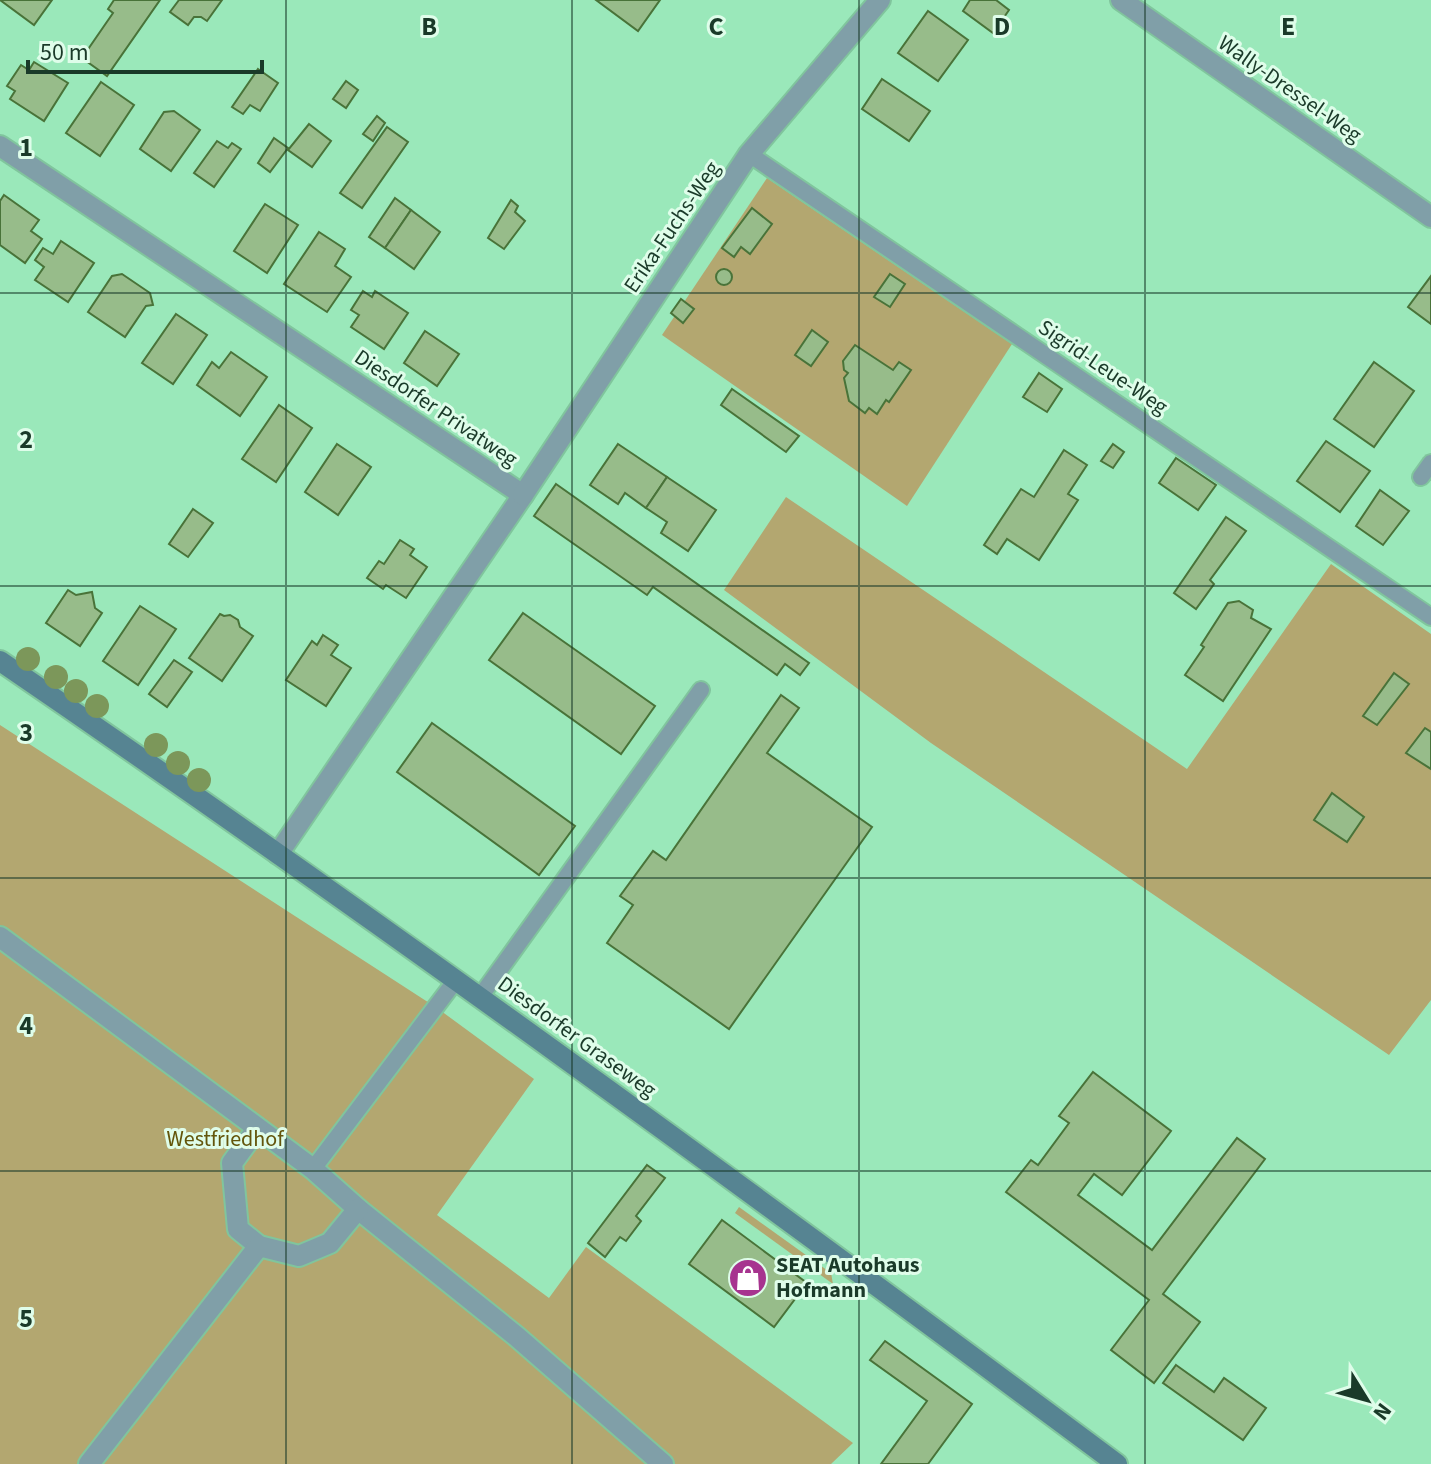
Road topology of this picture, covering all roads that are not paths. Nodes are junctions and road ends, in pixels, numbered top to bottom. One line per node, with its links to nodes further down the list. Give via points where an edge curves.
1 (880, 0): 4 (street, Erika-Fuchs-Weg)
2 (1121, 0): 5 (street, Wally-Dressel-Weg)
3 (0, 146): 6 (street, Diesdorfer Privatweg)
4 (749, 154): 6 (street, Erika-Fuchs-Weg); 7 (lane, Sigrid-Leue-Weg)
5 (1431, 217)
6 (523, 495): 10 (street, Diesdorfer Privatweg)
7 (1431, 617)
8 (0, 661): 10 (main road, Diesdorfer Graseweg)
9 (701, 690): 13 (lane)
10 (278, 854): 12 (main road, Diesdorfer Graseweg)
11 (0, 937): 14 (street)
12 (456, 980): 13 (main road, Diesdorfer Graseweg); 15 (lane)
13 (480, 997): 20 (main road, Diesdorfer Graseweg)
14 (257, 1129): 15 (street); 17 (street, via 232,1163 238,1229)
15 (313, 1169): 16 (street)
16 (358, 1209): 17 (street, via 330,1243 299,1256); 19 (street)
17 (259, 1246): 18 (street)
18 (89, 1464)
19 (663, 1464)
20 (1117, 1464)

